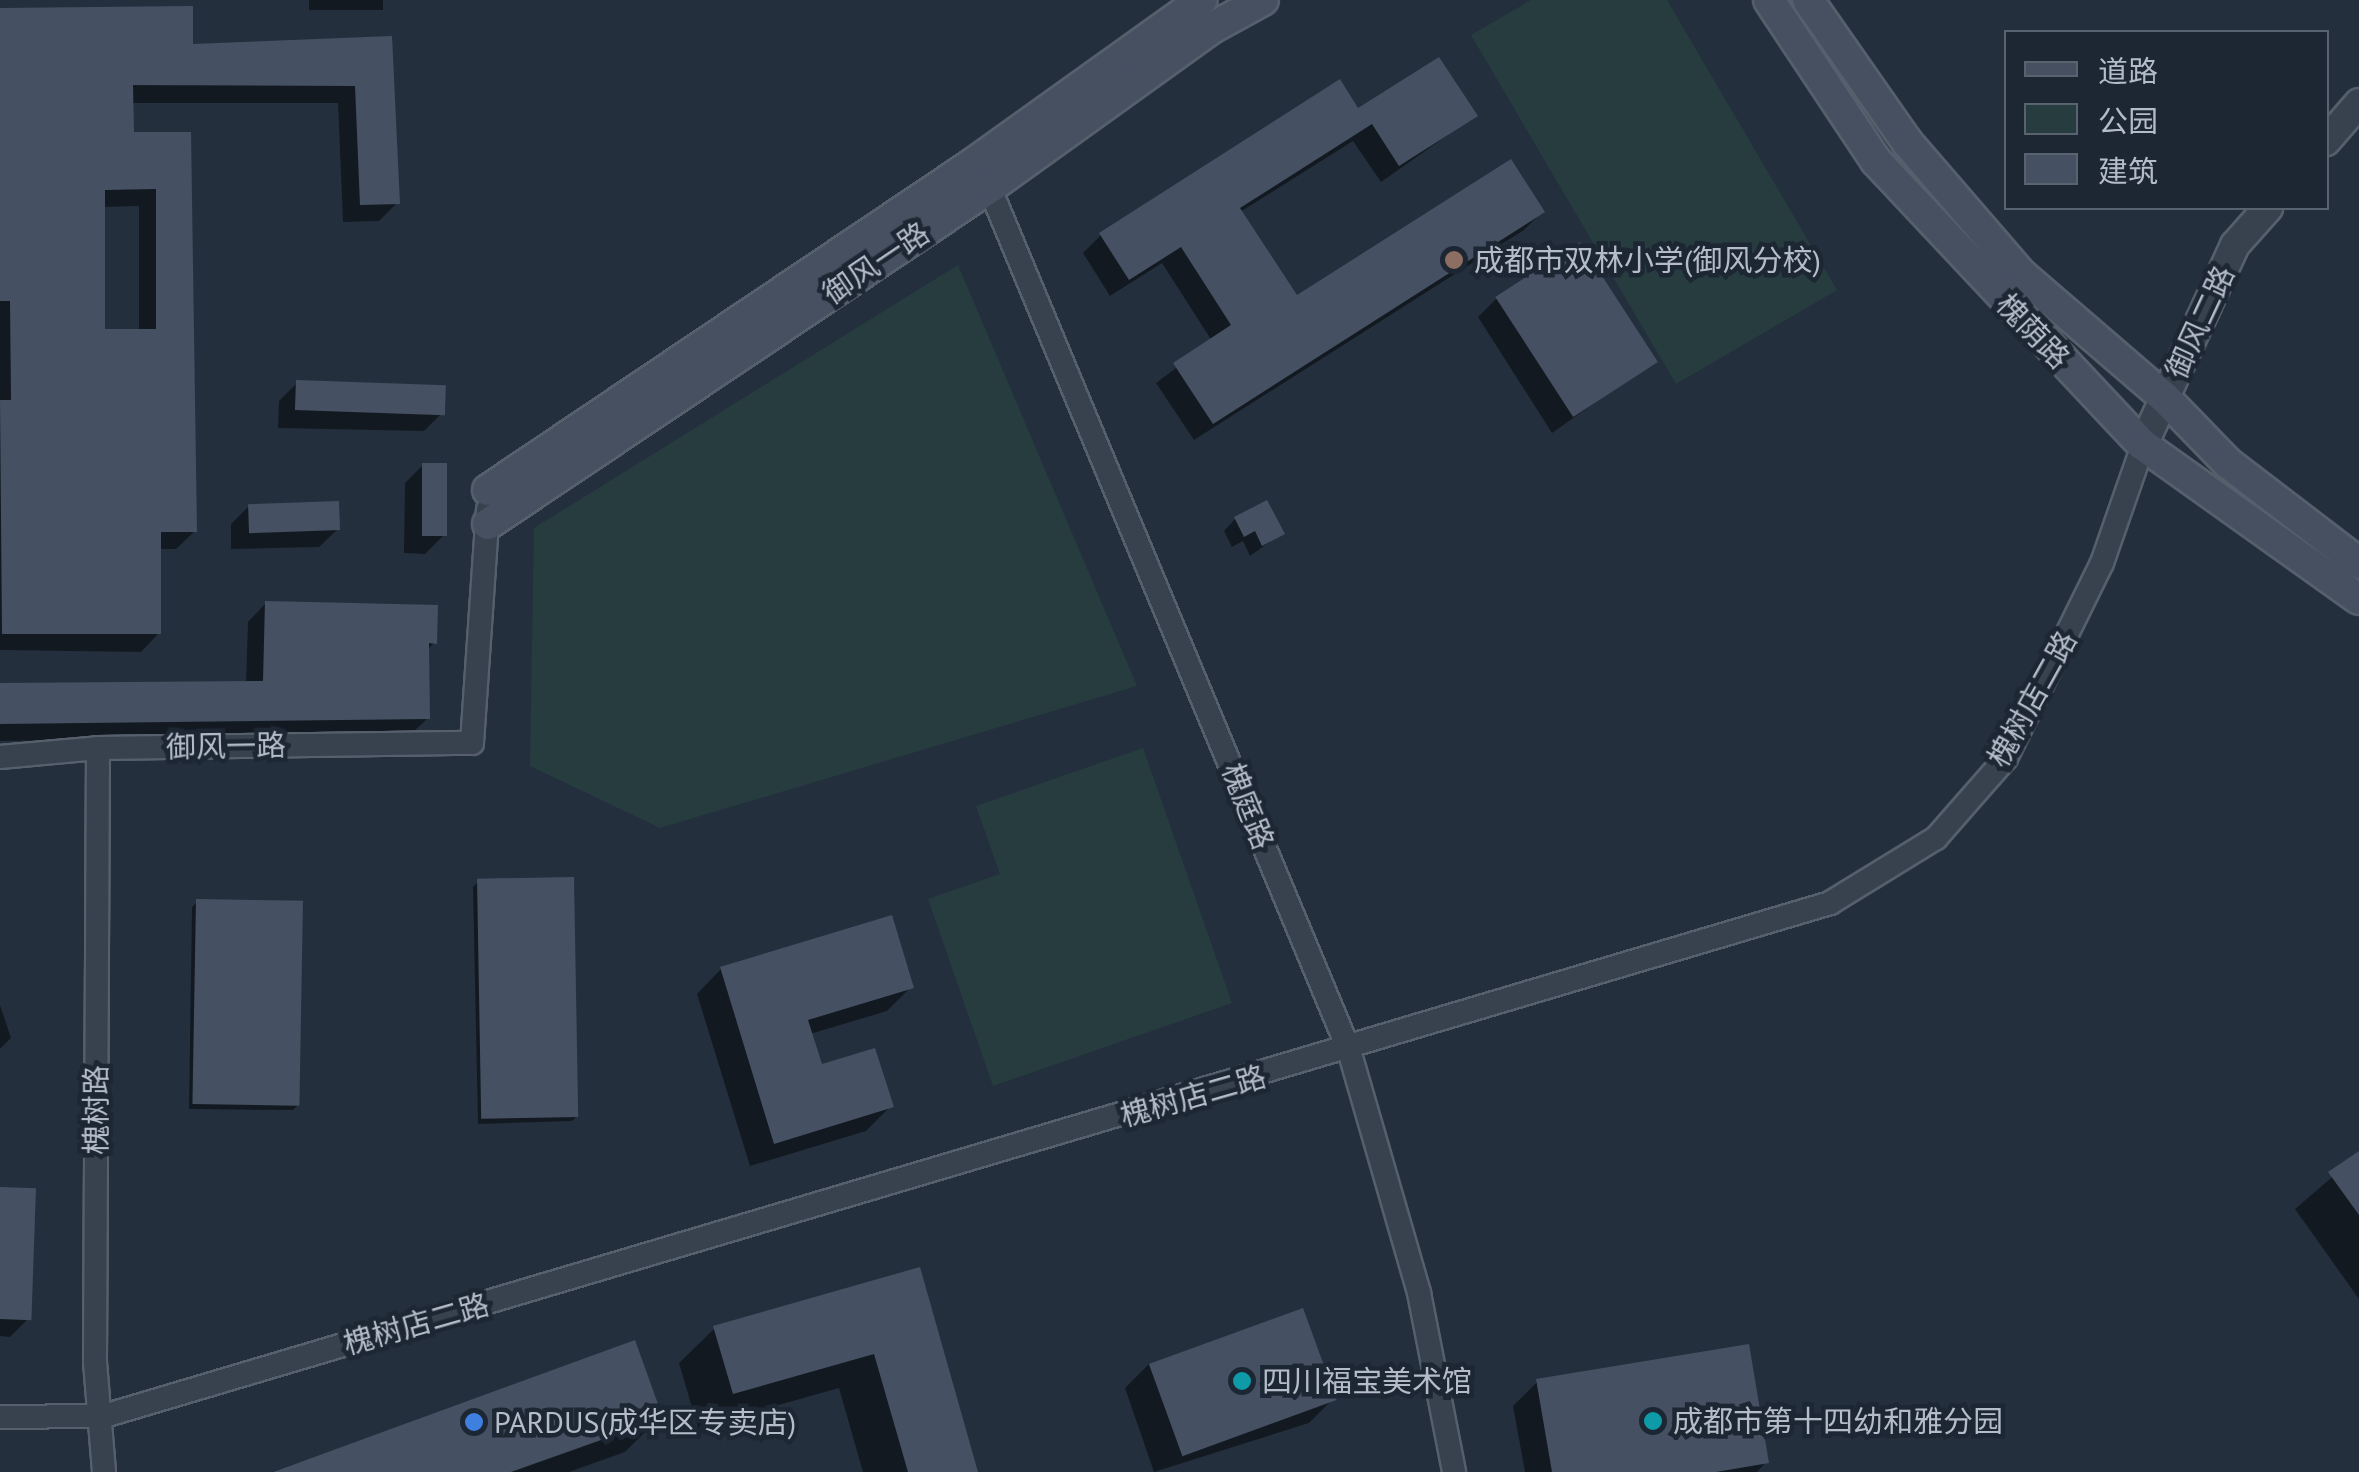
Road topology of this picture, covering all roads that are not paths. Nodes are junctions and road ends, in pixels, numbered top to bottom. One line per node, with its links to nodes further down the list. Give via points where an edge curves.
1 (1202, 0): 7 (main road, 御风一路)
2 (1263, 0): 7 (main road, 御风一路)
3 (1769, 0): 10 (main road, 槐荫路, via 1876,161)
4 (1808, 0): 9 (main road, 槐荫路, via 1906,142 2022,276)
5 (2359, 104): 6 (street)
6 (2329, 138)
7 (983, 174): 11 (main road, 御风一路); 12 (main road, 御风一路); 17 (street, 槐庭路)
8 (2266, 210): 9 (street, 御风二路, via 2235,246)
9 (2165, 398): 10 (street, 御风二路); 13 (main road, 槐荫路, via 2228,463)
10 (2143, 445): 14 (main road, 槐荫路); 17 (street, 槐树店二路, via 2102,563 2014,742 1936,838 1830,904)
11 (488, 490): 12 (street, 御风一路)
12 (488, 524): 15 (street, 御风一路, via 472,743)
13 (2359, 562)
14 (2359, 599)
15 (98, 748): 16 (street, 御风一路); 18 (street, 槐树路, via 95,1362)
16 (0, 757)
17 (1349, 1050): 18 (street, 槐树店二路); 21 (street, 槐庭路, via 1419,1293)
18 (104, 1416): 19 (street, 槐树店二路); 20 (street, 槐树路)
19 (0, 1417)
20 (104, 1472)
21 (1454, 1472)

